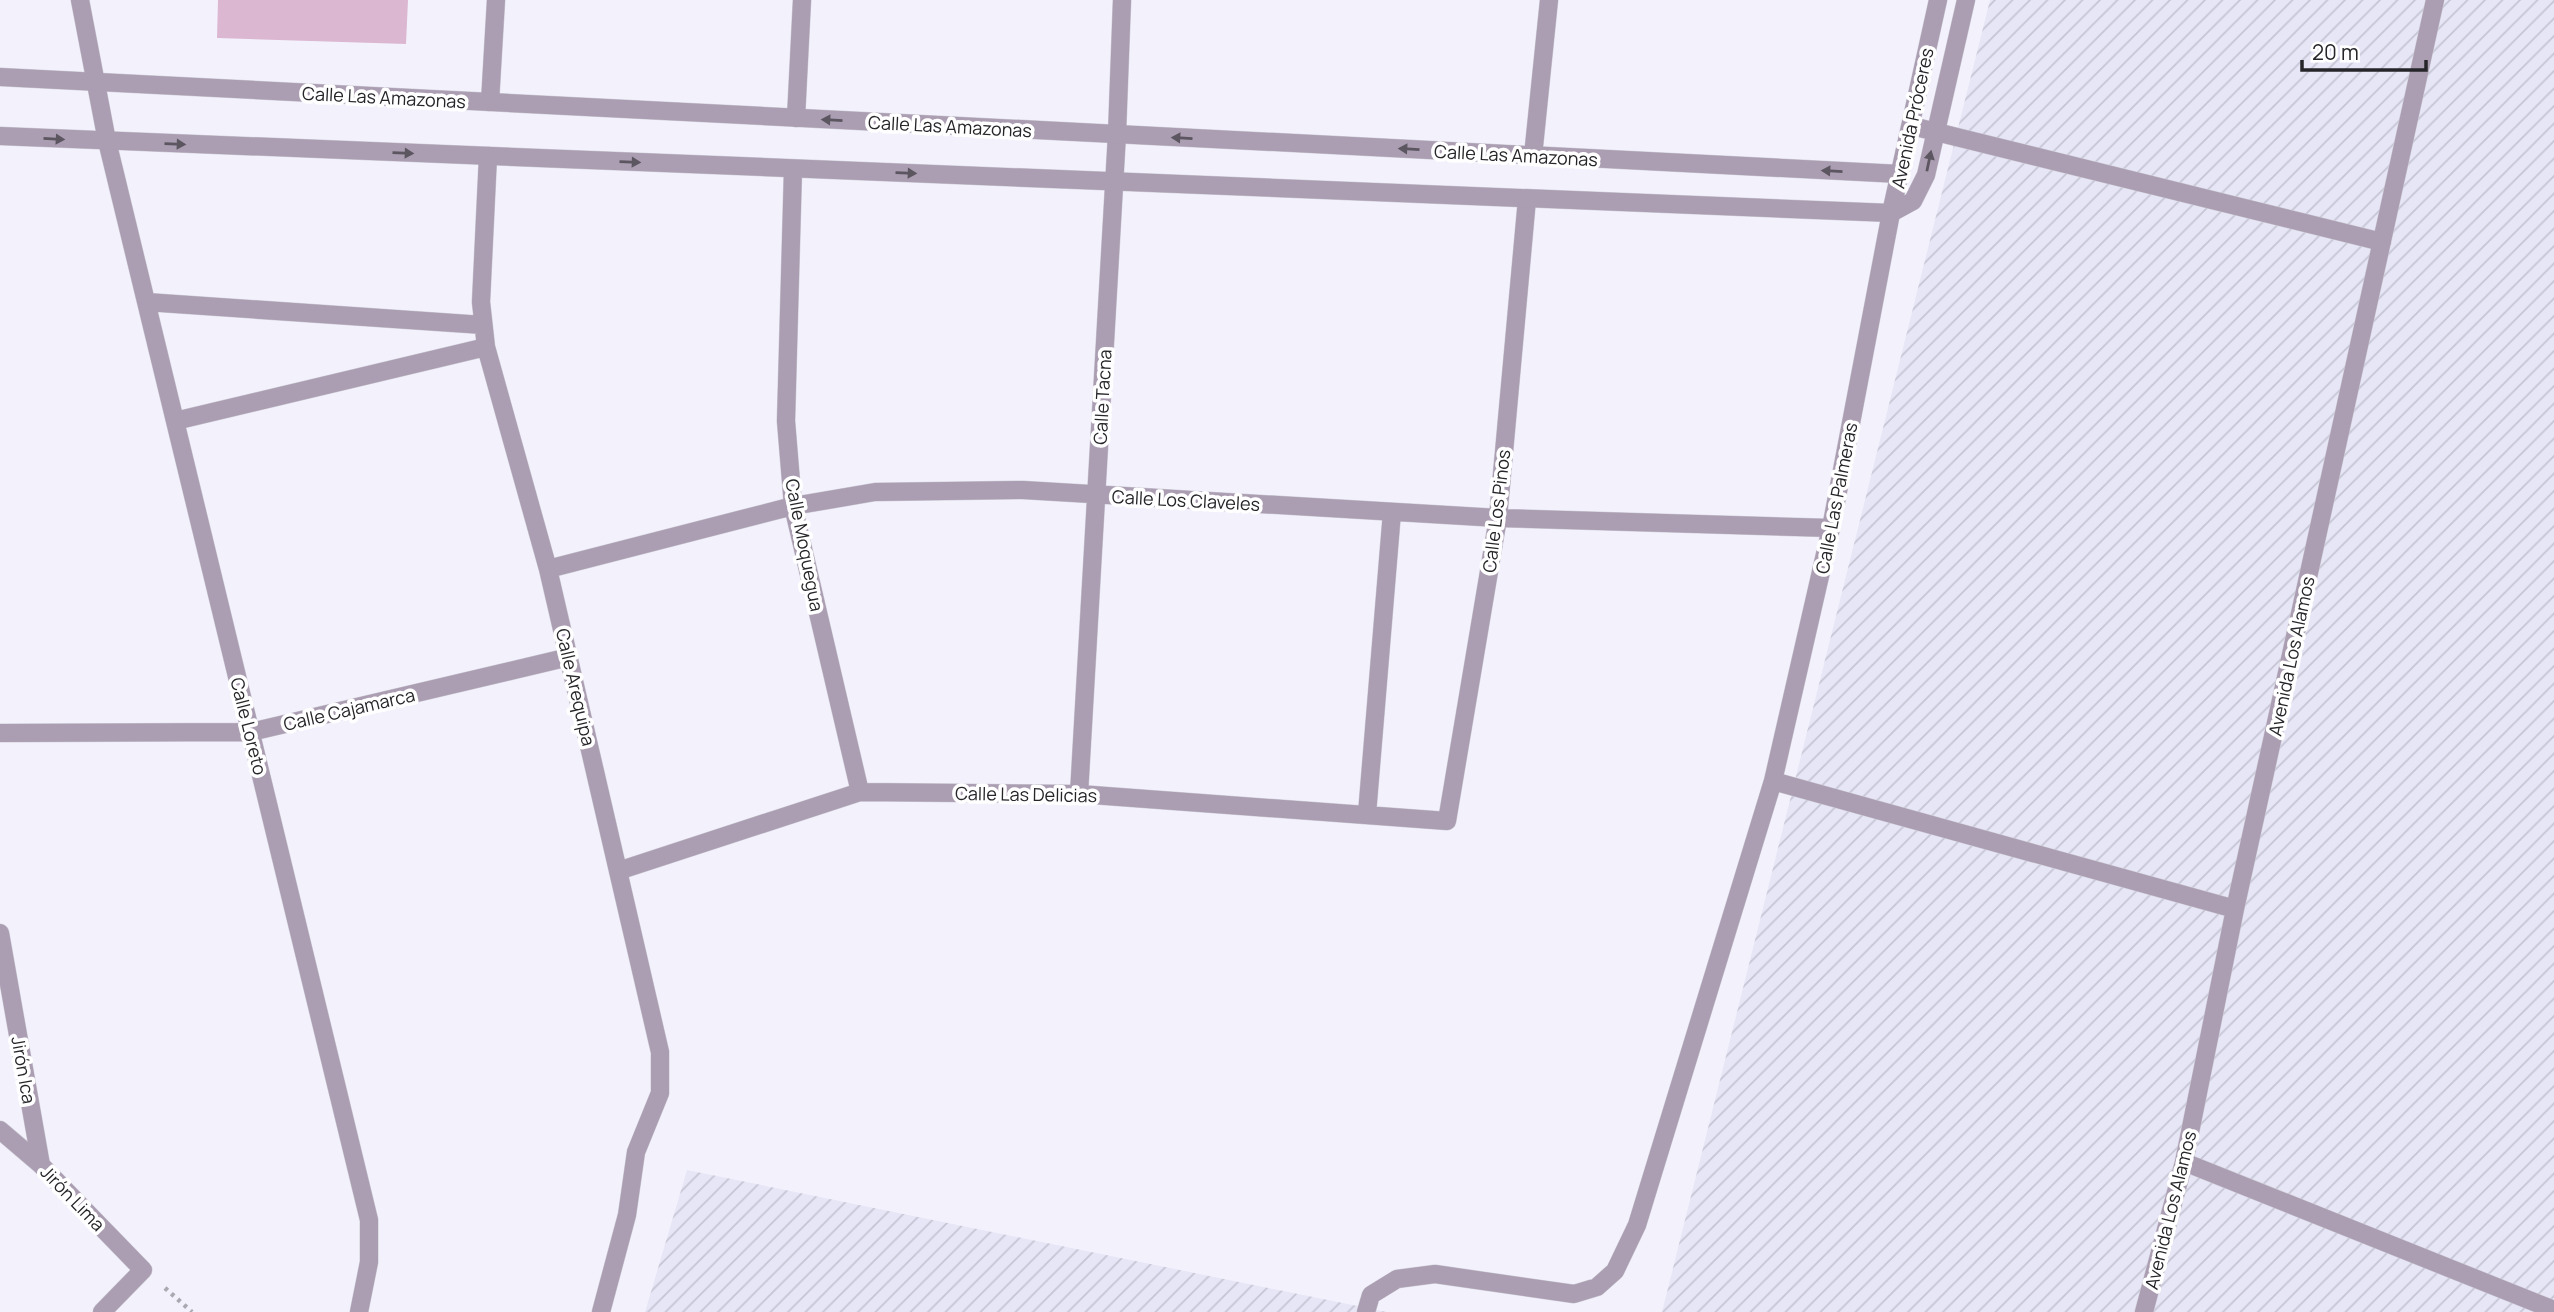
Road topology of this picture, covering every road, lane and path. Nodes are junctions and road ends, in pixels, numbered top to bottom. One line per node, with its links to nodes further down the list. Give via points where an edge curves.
1 (80, 0): 10 (street, Calle Loreto)
2 (496, 0): 11 (street)
3 (802, 0): 12 (street)
4 (1122, 0): 15 (street, Calle Tacna)
5 (1549, 0): 19 (street)
6 (1938, 0): 13 (street, Avenida Próceres)
7 (1966, 0): 14 (street, Avenida Próceres)
8 (2435, 0): 25 (street, Avenida Los Alamos)
9 (0, 77): 10 (street, Calle Las Amazonas)
10 (97, 82): 11 (street, Calle Las Amazonas); 17 (street, Calle Loreto)
11 (490, 102): 12 (street, Calle Las Amazonas)
12 (796, 118): 15 (street, Calle Las Amazonas, one-way to 12)
13 (1912, 126): 14 (street); 21 (street, Avenida Próceres)
14 (1935, 132): 24 (street, Avenida Próceres, one-way to 14, via 1913,201 1926,175); 25 (street)
15 (1117, 134): 19 (street, Calle Las Amazonas, one-way to 15); 22 (street, Calle Tacna)
16 (0, 136): 17 (street, one-way to 17)
17 (107, 141): 18 (street, one-way to 18); 26 (street, Calle Loreto)
18 (488, 156): 20 (street, one-way to 20); 27 (street, Calle Arequipa)
19 (1533, 156): 21 (street, Calle Las Amazonas, one-way to 19)
20 (793, 169): 22 (street, one-way to 22); 31 (street, Calle Moquegua, via 786,421)
21 (1900, 174): 24 (street, Avenida Próceres)
22 (1115, 182): 23 (street); 30 (street, Calle Tacna)
23 (1527, 199): 24 (street); 33 (street, Calle Los Pinos)
24 (1891, 213): 34 (street, Calle Las Palmeras)
25 (2382, 242): 45 (street, Avenida Los Alamos)
26 (146, 302): 27 (street); 29 (street, Calle Loreto)
27 (482, 325): 28 (street, Calle Arequipa)
28 (486, 347): 29 (street); 35 (street, Calle Arequipa)
29 (175, 421): 37 (street, Calle Loreto)
30 (1096, 495): 31 (street, Calle Los Claveles, via 1023,490 875,492); 32 (street, Calle Los Claveles); 41 (street, Calle Tacna)
31 (793, 506): 35 (street, Calle Los Claveles); 40 (street, Calle Moquegua)
32 (1392, 512): 33 (street, Calle Los Claveles); 42 (street)
33 (1498, 518): 34 (street, Calle Los Claveles); 43 (street, Calle Los Pinos)
34 (1831, 528): 39 (street, Calle Las Palmeras)
35 (548, 569): 36 (street, Calle Arequipa)
36 (569, 657): 37 (street, Calle Cajamarca); 44 (street, Calle Arequipa)
37 (251, 732): 38 (street, Calle Cajamarca); 53 (street, Calle Loreto, via 369,1220 369,1262)
38 (0, 733)
39 (1773, 781): 45 (street); 50 (street, Calle Las Palmeras, via 1637,1225 1615,1270 1597,1287 1574,1294 1435,1274 1397,1279)
40 (860, 792): 41 (street, Calle Las Delicias); 44 (street, Calle Las Delicias)
41 (1079, 794): 42 (street, Calle Las Delicias)
42 (1367, 814): 43 (street, Calle Las Delicias)
43 (1447, 821)
44 (618, 871): 54 (street, Calle Arequipa, via 660,1052 660,1094 636,1152 627,1215)
45 (2235, 909): 48 (street, Avenida Los Alamos)
46 (0, 933): 49 (street, Jirón Ica)
47 (0, 1130): 49 (street, Jirón Lima)
48 (2184, 1161): 51 (street); 55 (street, Avenida Los Alamos)
49 (41, 1165): 52 (street, Jirón Lima, via 143,1269)
50 (1368, 1303)
51 (2554, 1310)
52 (102, 1312)
53 (359, 1312)
54 (601, 1312)
55 (2144, 1312)

